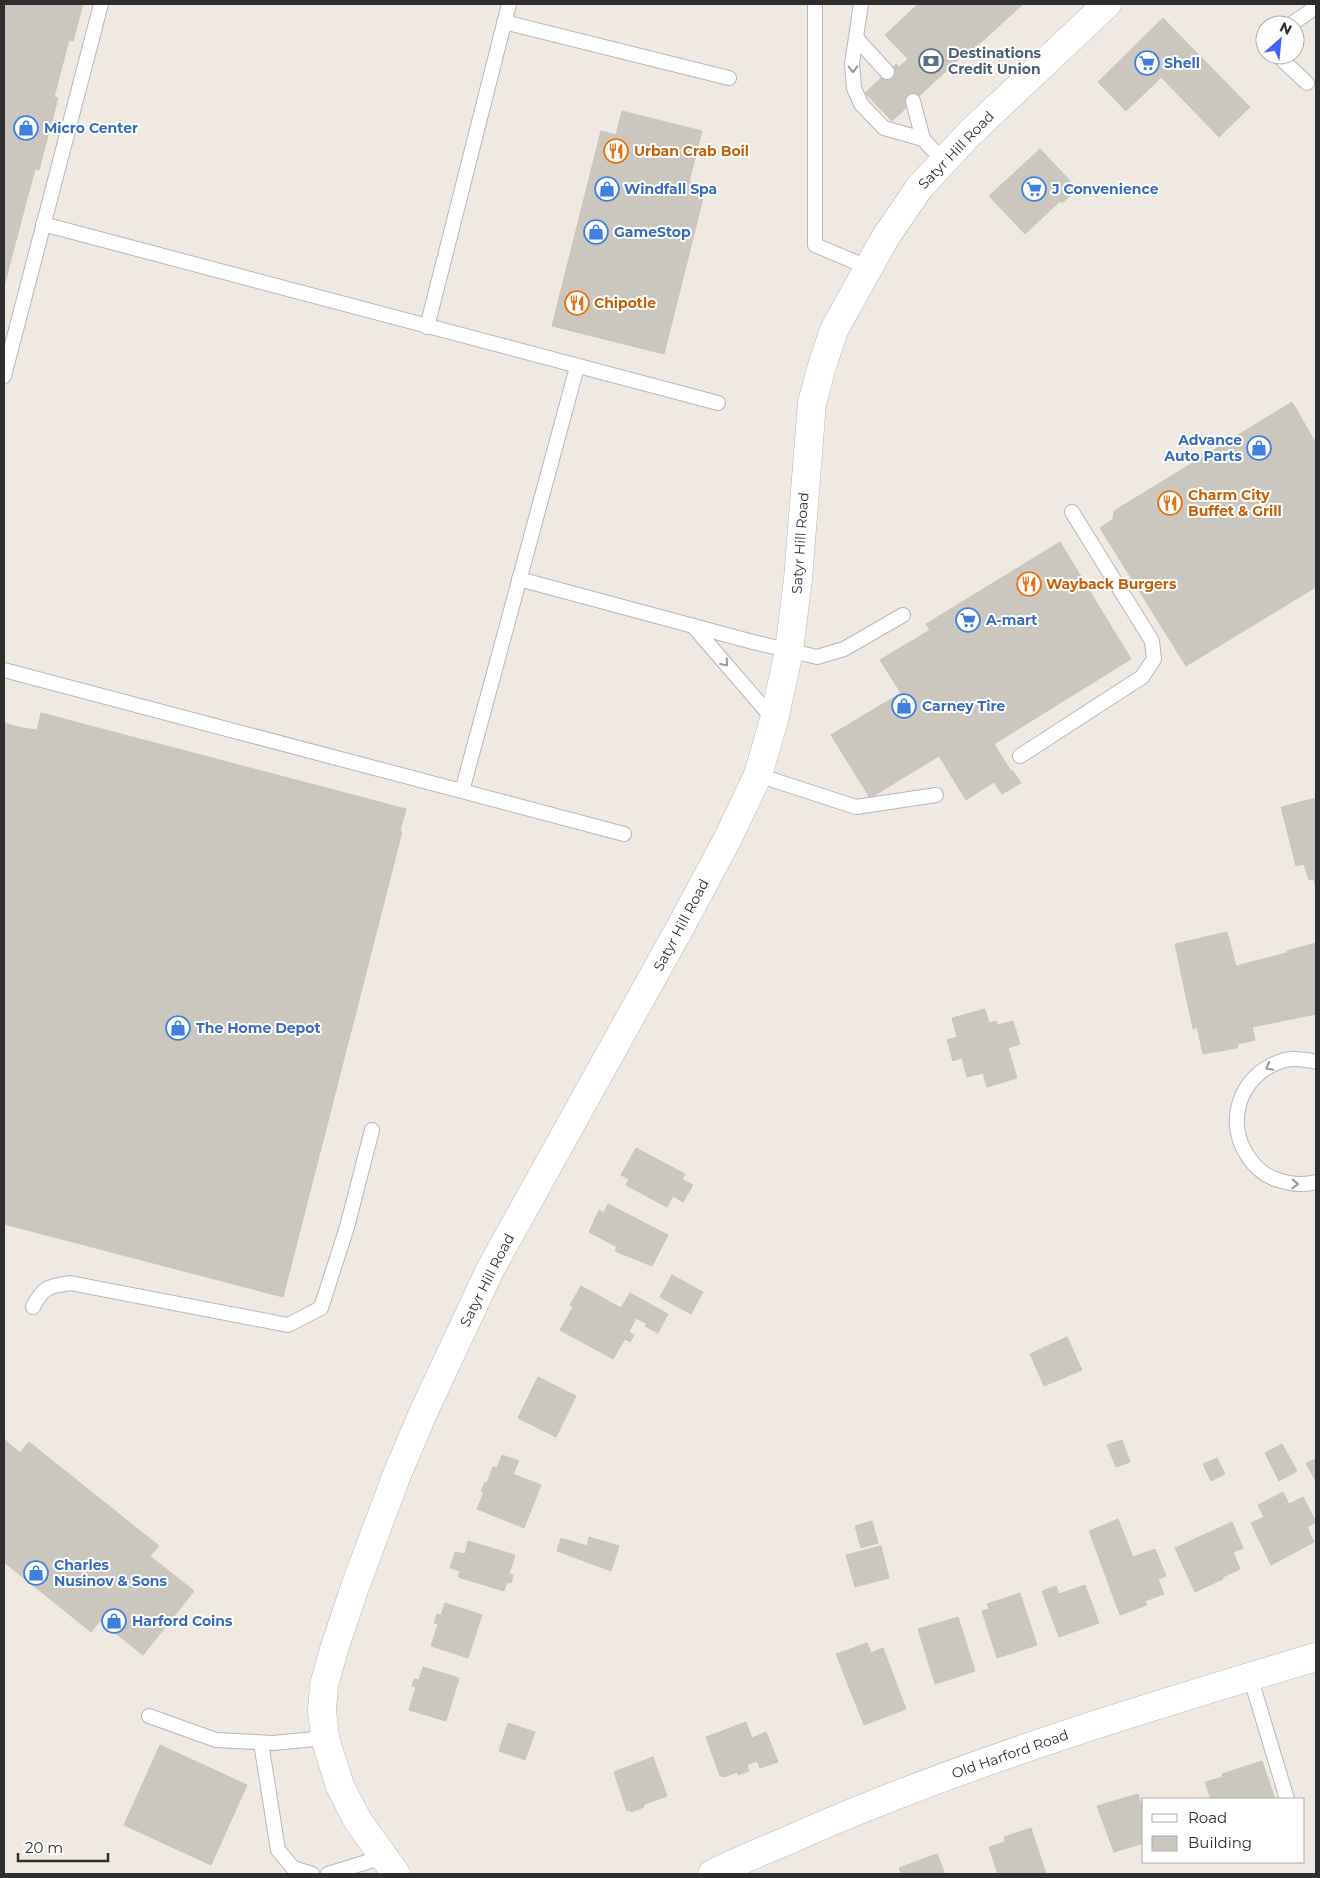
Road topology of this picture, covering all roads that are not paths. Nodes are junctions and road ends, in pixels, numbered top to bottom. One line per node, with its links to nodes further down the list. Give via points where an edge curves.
1 (101, 4): 17 (lane)
2 (509, 4): 8 (lane)
3 (815, 4): 18 (lane, via 814,245)
4 (861, 4): 9 (lane)
5 (1107, 4): 16 (street, Satyr Hill Road)
6 (1316, 7): 7 (lane)
7 (1304, 15)
8 (504, 22): 12 (lane); 19 (lane)
9 (857, 39): 11 (lane); 15 (lane, one-way to 15, via 852,64 854,88 861,104 884,128)
10 (1287, 65): 13 (lane)
11 (887, 72)
12 (729, 78)
13 (1307, 84)
14 (913, 101): 15 (lane)
15 (923, 139): 16 (lane)
16 (943, 161): 18 (street, Satyr Hill Road, via 919,188)
17 (43, 224): 19 (lane); 21 (lane)
18 (867, 268): 27 (street, Satyr Hill Road, via 834,330 812,403)
19 (427, 327): 20 (lane)
20 (577, 367): 22 (lane); 24 (lane)
21 (4, 376)
22 (718, 403)
23 (1072, 512): 30 (lane, via 1152,641 1154,660 1142,677)
24 (519, 579): 26 (lane); 32 (lane)
25 (903, 616): 27 (lane, via 844,649 817,657)
26 (693, 626): 27 (lane); 29 (lane, one-way to 29)
27 (789, 651): 29 (street, Satyr Hill Road)
28 (4, 670): 32 (lane)
29 (774, 720): 31 (street, Satyr Hill Road)
30 (1020, 756)
31 (758, 775): 33 (lane, via 856,807); 42 (street, Satyr Hill Road, via 686,917 491,1268 423,1413 396,1477 335,1646 324,1686)
32 (462, 791): 34 (lane)
33 (936, 795)
34 (624, 834)
35 (1316, 1062): 37 (lane, one-way to 37, via 1300,1058 1280,1061 1261,1071 1247,1086 1238,1105 1236,1126 1241,1146 1252,1163 1268,1177 1288,1184)
36 (372, 1130): 38 (lane, via 347,1227 321,1308 288,1325 70,1282 51,1285 40,1294)
37 (1316, 1182)
38 (33, 1307)
39 (1316, 1657): 40 (street, Old Harford Road)
40 (1250, 1676): 44 (lane); 48 (street, Old Harford Road, via 933,1780)
41 (149, 1716): 43 (lane, via 216,1740)
42 (324, 1738): 43 (lane); 45 (street, Satyr Hill Road, via 340,1786 358,1821)
43 (261, 1743): 46 (lane, via 278,1850 293,1868)
44 (1287, 1798)
45 (389, 1866): 47 (lane)
46 (312, 1874)
47 (328, 1874)
48 (712, 1874)

